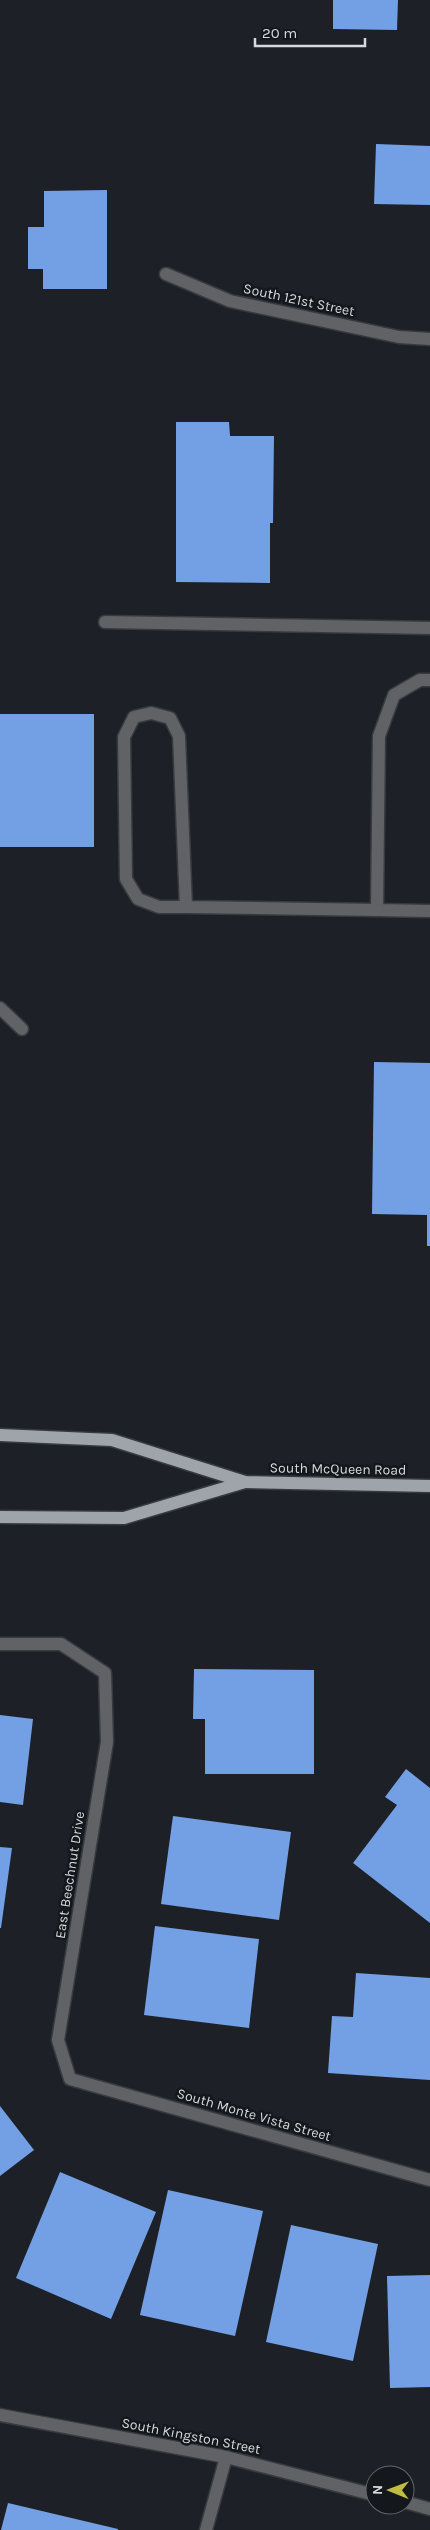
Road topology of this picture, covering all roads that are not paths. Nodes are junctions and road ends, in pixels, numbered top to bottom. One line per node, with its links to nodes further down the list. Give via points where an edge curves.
1 (166, 274): 2 (street, South 121st Street, via 230,301 399,336)
2 (430, 339)
3 (106, 622): 4 (street)
4 (430, 628)
5 (430, 680): 7 (street, via 420,680 394,695 379,736)
6 (186, 907): 6 (street, via 160,907 138,899 126,879 124,737 134,717 151,714 170,718 179,736); 7 (street)
7 (377, 910): 8 (street)
8 (430, 910)
9 (0, 1008): 10 (street)
10 (22, 1029)
11 (0, 1435): 12 (main road, South McQueen Road, via 112,1440)
12 (245, 1482): 13 (main road, South McQueen Road); 14 (main road, South McQueen Road, via 124,1518)
13 (430, 1486)
14 (0, 1517)
15 (0, 1644): 16 (street, East Beechnut Drive, via 61,1644 105,1672 107,1742 58,2040)
16 (70, 2079): 17 (street, South Monte Vista Street)
17 (430, 2180)
18 (0, 2415): 19 (street, South Kingston Street)
19 (226, 2457): 20 (street, South Kingston Street); 23 (street)
20 (365, 2492)
21 (415, 2505): 22 (street)
22 (430, 2509)
23 (206, 2530)

